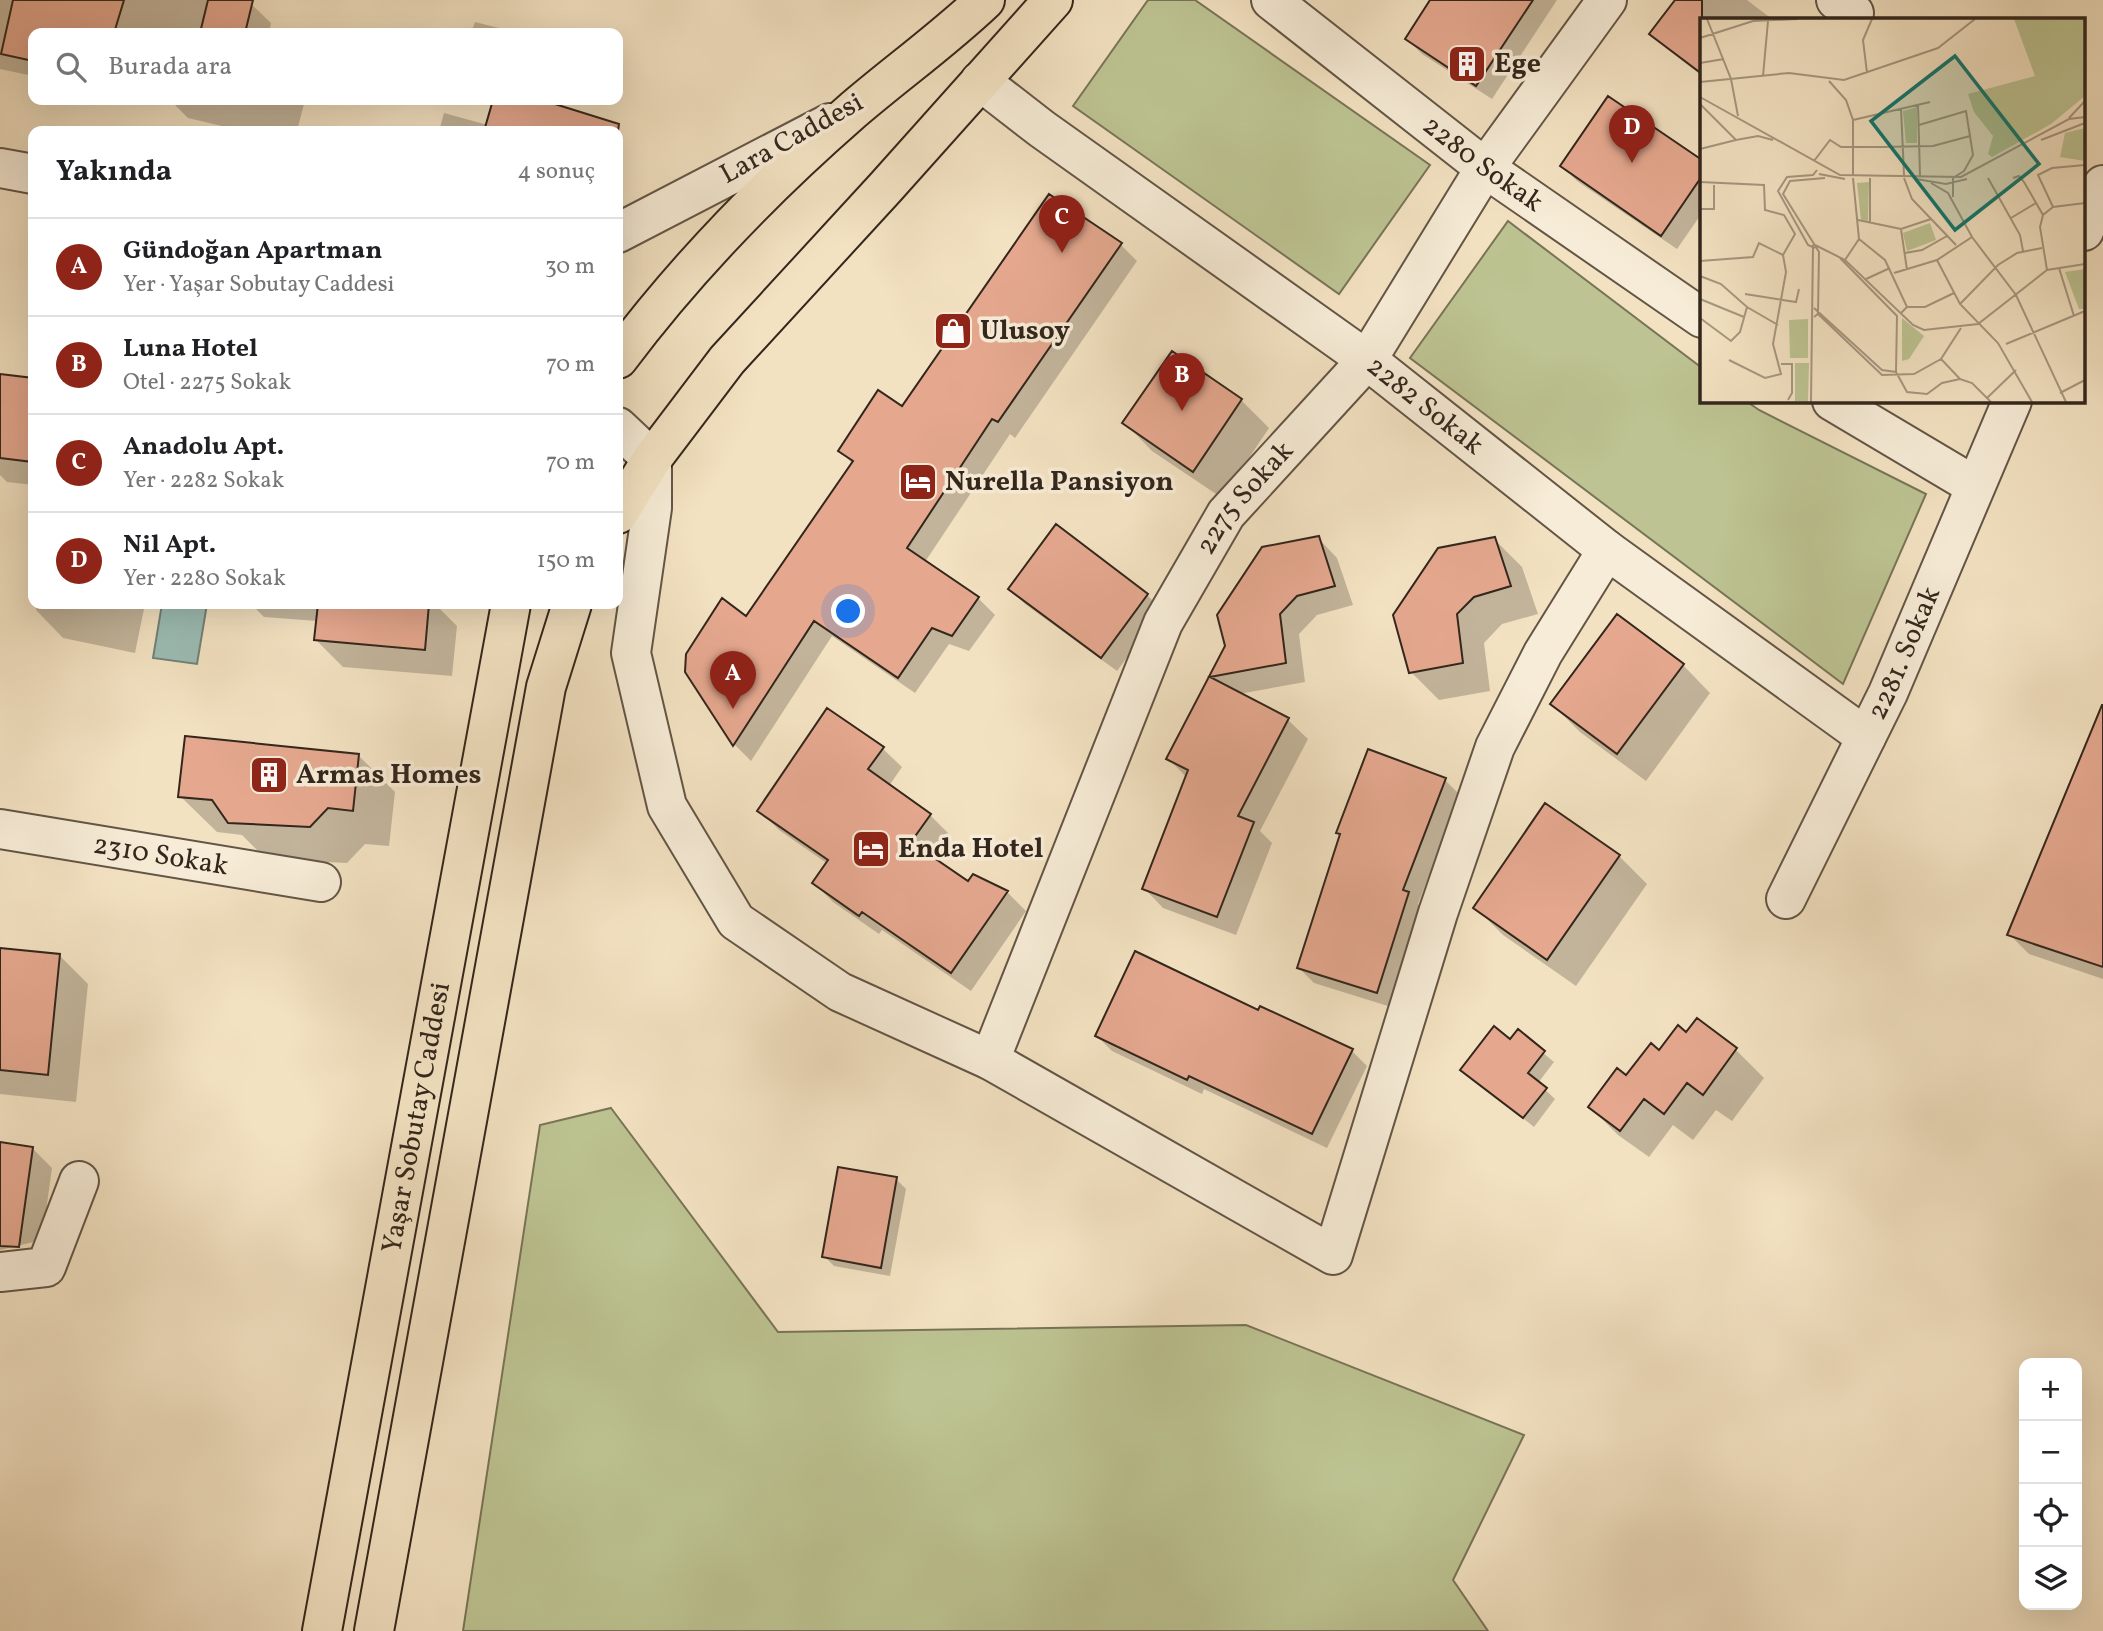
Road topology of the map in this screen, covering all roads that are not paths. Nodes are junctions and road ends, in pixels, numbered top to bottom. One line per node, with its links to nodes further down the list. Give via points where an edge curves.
1 (985, 0): 6 (main road, Lara Caddesi)
2 (1054, 0): 5 (main road)
3 (1271, 0): 8 (street, 2280 Sokak)
4 (1607, 0): 8 (street, 2275 Sokak)
5 (980, 81): 15 (street, 2282 Sokak); 19 (main road, via 727,360)
6 (851, 112): 12 (street, Lara Caddesi); 14 (main road, via 735,219)
7 (0, 167): 9 (street)
8 (1485, 168): 13 (street, 2280 Sokak); 15 (street, 2275 Sokak)
9 (28, 173)
10 (2103, 185): 11 (street)
11 (2086, 226)
12 (623, 230)
13 (1700, 316)
14 (623, 352)
15 (1367, 360): 22 (street, 2282 Sokak); 29 (street, 2275 Sokak, via 1226,514 1163,623)
16 (1834, 402): 20 (street)
17 (2011, 402): 20 (street, 2281. Sokak)
18 (623, 433): 19 (street)
19 (652, 459): 21 (main road); 29 (street, via 652,508 631,653 667,806 736,921 840,992)
20 (1975, 486): 25 (street, 2281. Sokak)
21 (623, 506)
22 (1607, 551): 25 (street, 2282 Sokak); 29 (street, via 1543,653 1495,747 1438,913 1333,1255)
23 (510, 609): 32 (main road, Yaşar Sobutay Caddesi)
24 (570, 609): 33 (main road, via 546,687)
25 (1866, 737): 28 (street, 2281. Sokak)
26 (0, 829): 27 (street, 2310 Sokak)
27 (321, 882)
28 (1786, 899)
29 (990, 1060)
30 (79, 1181): 31 (street, via 46,1267)
31 (0, 1272)
32 (322, 1631)
33 (374, 1631)

